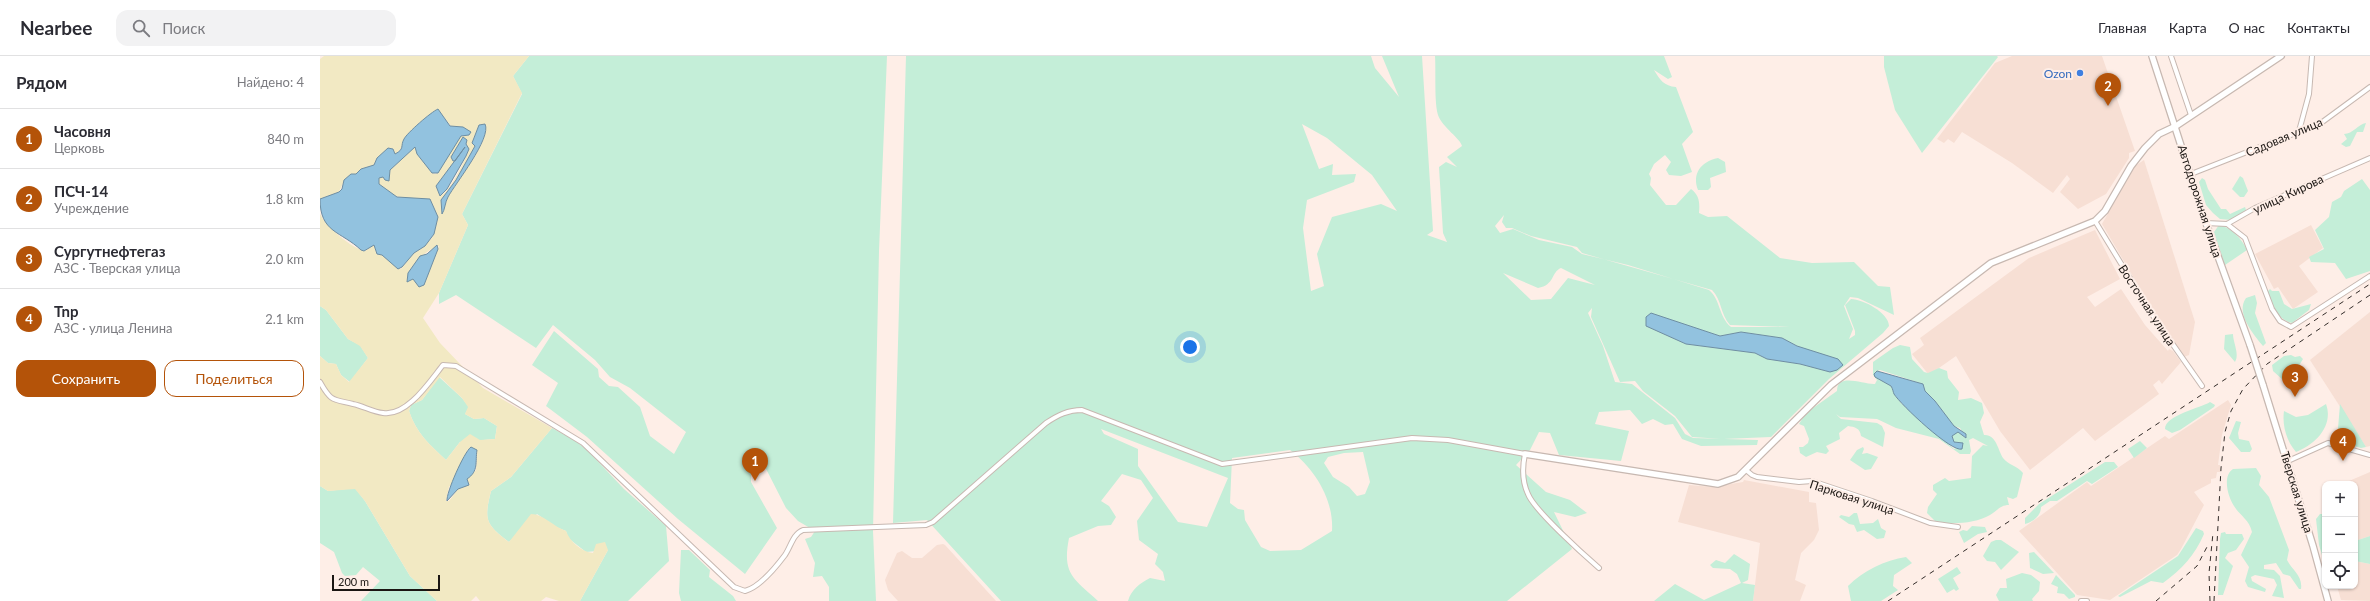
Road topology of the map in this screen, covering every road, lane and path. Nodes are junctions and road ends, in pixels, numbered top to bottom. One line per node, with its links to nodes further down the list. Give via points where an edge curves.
1 (2152, 56): 7 (street, Автодорожная улица)
2 (2171, 56): 6 (street)
3 (2281, 56): 6 (street)
4 (2312, 56): 8 (street, via 2310,94)
5 (2370, 87): 8 (street, Садовая улица, via 2321,123)
6 (2191, 115): 7 (street)
7 (2176, 126): 10 (street, Автодорожная улица); 11 (street, via 2159,134 2145,148)
8 (2298, 131): 10 (street, Садовая улица)
9 (2370, 158): 13 (street, улица Кирова, via 2284,195)
10 (2191, 174): 12 (street, Автодорожная улица)
11 (2096, 221): 17 (street, Восточная улица, via 2154,319); 21 (street, via 1991,263 1832,385)
12 (2206, 223): 13 (street, улица Кирова); 16 (street, Автодорожная улица, bridge)
13 (2227, 224): 14 (street, via 2245,238 2272,309 2280,321 2291,327)
14 (2370, 276)
15 (320, 382): 18 (street, via 330,399 336,402 392,413 418,396 443,365 456,366 583,443 734,587 745,591 765,576 785,554 798,532 803,530 926,525 933,522 1046,423 1057,416 1076,410 1082,410 1222,464 1412,438 1448,440)
16 (2263, 385): 20 (street, Тверская улица)
17 (2202, 386)
18 (1525, 454): 21 (street, via 1718,484 1733,479); 23 (street, via 1523,477 1528,495)
19 (2370, 455): 20 (street, via 2328,443)
20 (2288, 461): 26 (street, Тверская улица)
21 (1746, 470): 22 (street, Парковая улица, via 1757,477 1812,482 1930,523)
22 (1958, 527)
23 (1599, 568)
24 (2081, 601): 25 (street)
25 (2087, 601)
26 (2328, 601)

